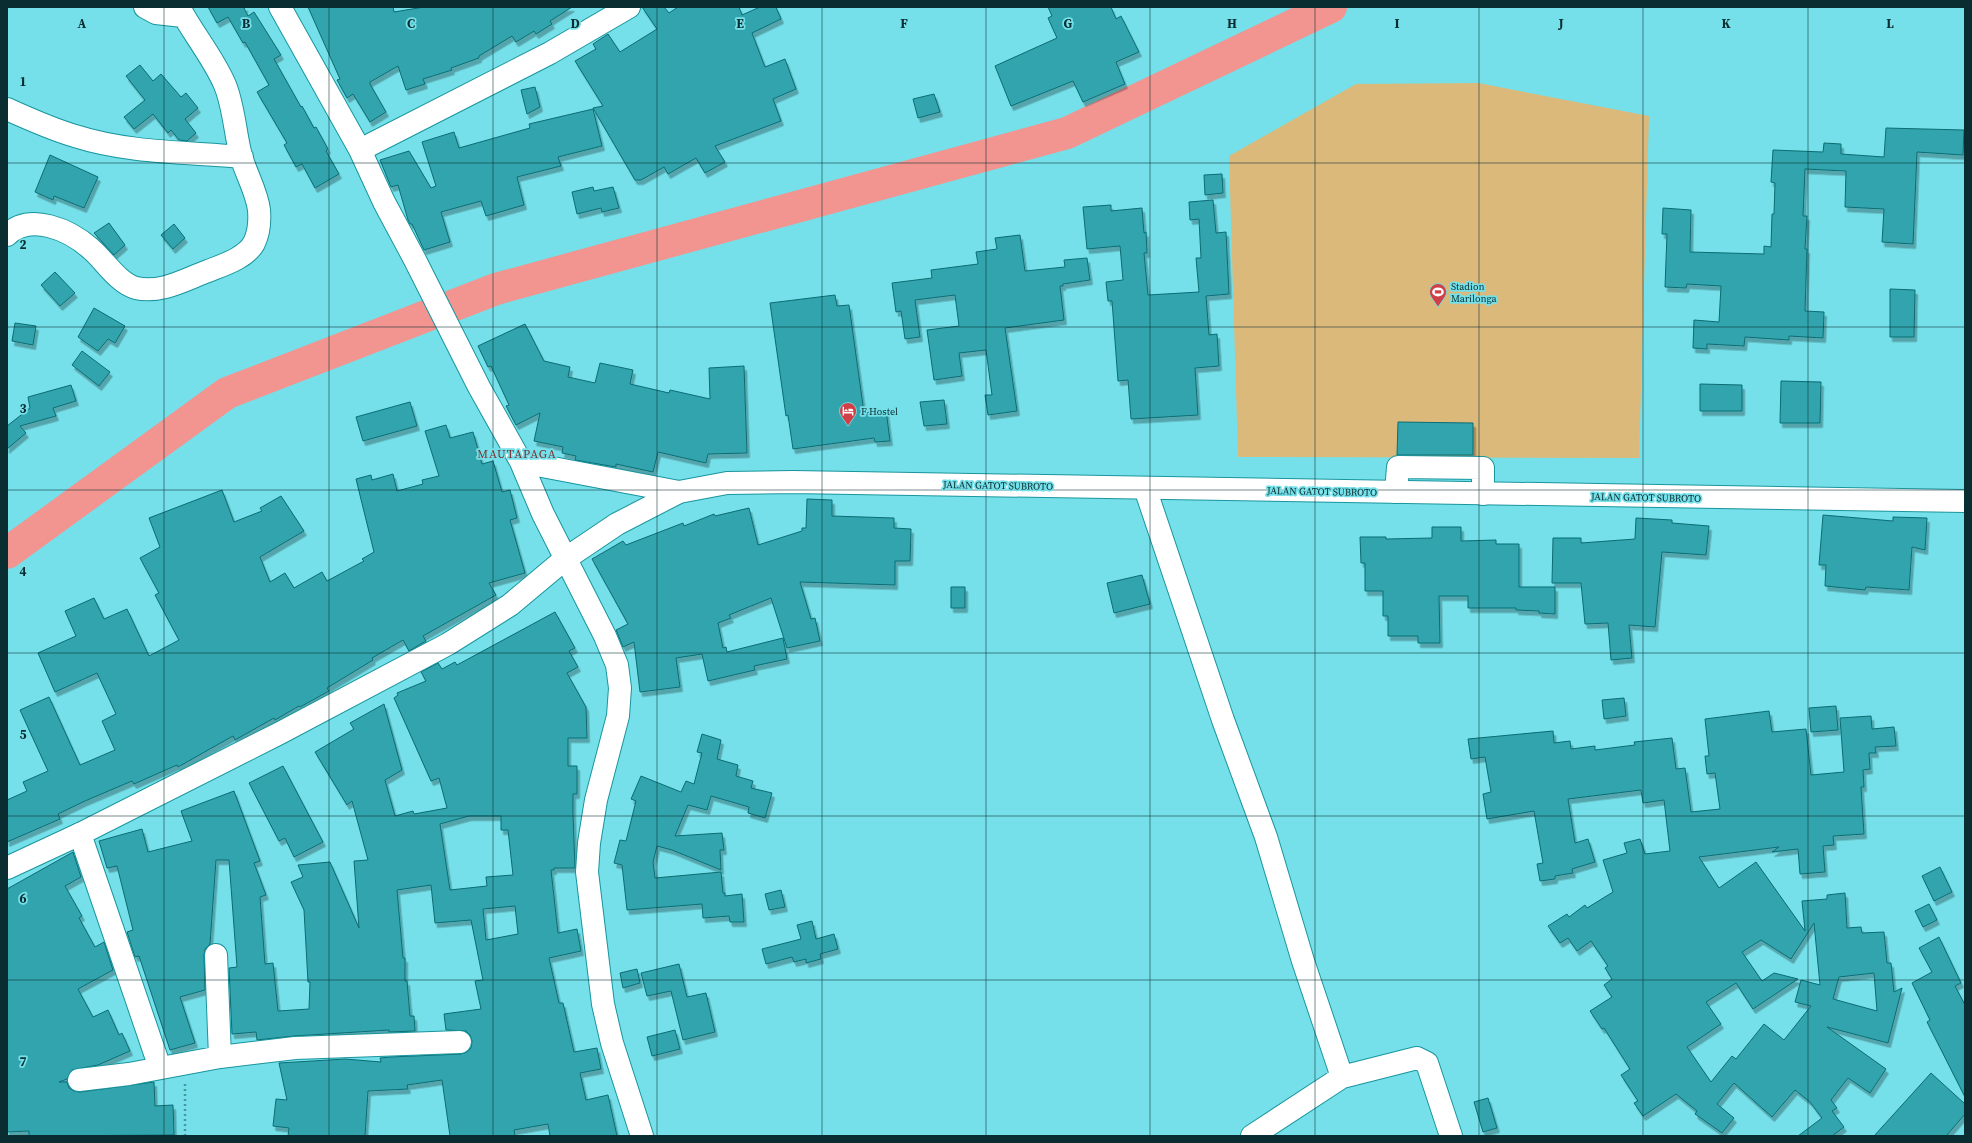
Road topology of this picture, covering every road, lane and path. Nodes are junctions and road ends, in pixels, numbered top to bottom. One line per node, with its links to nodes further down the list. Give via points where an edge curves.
1 (145, 7): 4 (main road, via 156,13)
2 (280, 7): 6 (main road)
3 (629, 7): 6 (main road, via 550,53)
4 (181, 11): 7 (main road, via 225,86)
5 (7, 109): 7 (main road, via 76,137 110,144)
6 (360, 150): 9 (main road, via 384,202 480,387)
7 (242, 157): 8 (main road, via 259,209 258,233 253,244 242,255 226,264 164,287 149,291 134,288 120,278 90,248 75,237 54,228 36,223 24,224 14,228)
8 (7, 235)
9 (522, 462): 11 (main road); 13 (main road, via 543,514)
10 (1145, 488): 11 (main road, JALAN GATOT SUBROTO, via 793,482 727,483); 12 (main road, JALAN GATOT SUBROTO); 21 (main road, via 1218,705 1266,837 1303,961)
11 (679, 492): 13 (main road, via 617,524)
12 (1965, 501)
13 (566, 560): 14 (main road, via 510,605 448,644 280,733); 24 (main road, via 605,636 619,680 618,716 596,800 587,872 603,1004 612,1043)
14 (80, 834): 15 (main road); 20 (main road)
15 (7, 868)
16 (216, 955): 18 (main road)
17 (460, 1042): 18 (main road, via 296,1048)
18 (220, 1057): 19 (main road)
19 (186, 1064): 20 (main road); 23 (path)
20 (160, 1068): 22 (main road)
21 (1342, 1078): 25 (main road); 26 (main road, via 1417,1058 1427,1062)
22 (79, 1080)
23 (185, 1136)
24 (642, 1136)
25 (1252, 1136)
26 (1451, 1136)

